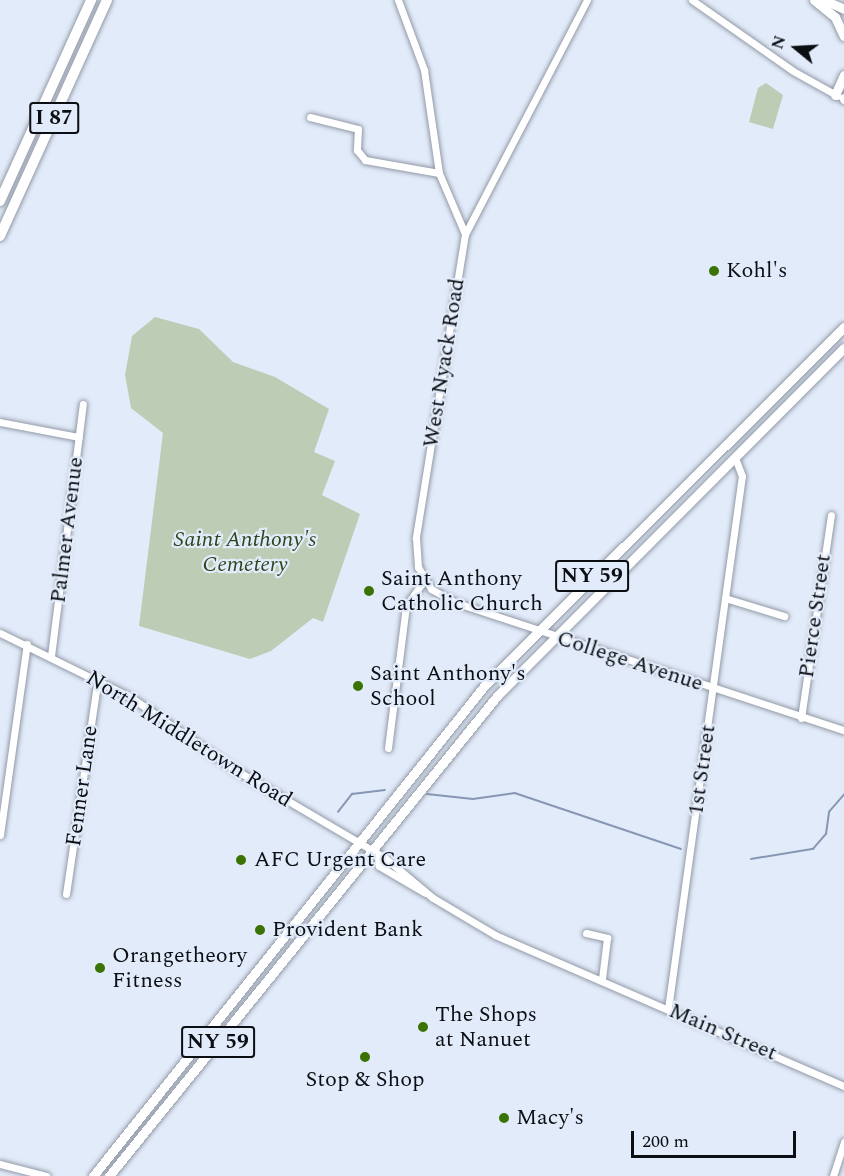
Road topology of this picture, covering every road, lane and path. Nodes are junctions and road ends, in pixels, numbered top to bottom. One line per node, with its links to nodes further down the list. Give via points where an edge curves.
1 (91, 0): 14 (highway, I 87)
2 (107, 0): 16 (highway, I 87)
3 (398, 0): 13 (street, via 424,70)
4 (587, 0): 15 (street, West Nyack Road)
5 (692, 0): 11 (street, via 783,65)
6 (814, 0): 9 (main road, via 834,17)
7 (825, 0): 8 (main road)
8 (844, 9)
9 (844, 36)
10 (844, 75): 11 (main road)
11 (842, 97)
12 (310, 117): 13 (street, via 358,129 357,150 365,160)
13 (439, 173): 15 (street)
14 (0, 201)
15 (465, 234): 24 (street, West Nyack Road, via 416,546)
16 (0, 236)
17 (844, 327): 27 (main road, NY 59)
18 (844, 348): 22 (main road, NY 59)
19 (83, 404): 21 (street, Palmer Avenue)
20 (0, 422): 21 (street)
21 (79, 437): 31 (street, Palmer Avenue)
22 (736, 460): 25 (street, 1st Street, via 742,476); 29 (main road, NY 59)
23 (831, 515): 34 (street, Pierce Street)
24 (424, 580): 27 (street, College Avenue, via 447,599); 36 (street, via 406,606)
25 (725, 598): 26 (street); 33 (street, 1st Street)
26 (784, 616)
27 (537, 630): 29 (street, College Avenue); 38 (main road, NY 59, via 460,715)
28 (0, 633): 30 (street, North Middletown Road)
29 (554, 636): 33 (street, College Avenue); 39 (main road, NY 59, via 484,711)
30 (27, 644): 31 (street, North Middletown Road); 37 (street)
31 (51, 656): 32 (street, North Middletown Road)
32 (98, 678): 38 (street, North Middletown Road); 41 (street, Fenner Lane)
33 (713, 689): 34 (street, College Avenue); 44 (street, 1st Street)
34 (801, 718): 35 (street, College Avenue)
35 (844, 730)
36 (388, 748)
37 (0, 835)
38 (360, 844): 39 (street, North Middletown Road); 50 (main road, NY 59)
39 (376, 856): 40 (street, North Middletown Road, via 386,858); 51 (main road, NY 59)
40 (425, 893): 43 (street, Main Street, via 503,939)
41 (66, 894)
42 (586, 933): 43 (street, via 607,938)
43 (602, 979): 44 (street, Main Street)
44 (668, 1009): 45 (street, Main Street)
45 (844, 1086)
46 (844, 1142): 48 (street)
47 (0, 1164): 49 (street)
48 (835, 1175)
49 (46, 1176)
50 (93, 1176)
51 (109, 1176)

